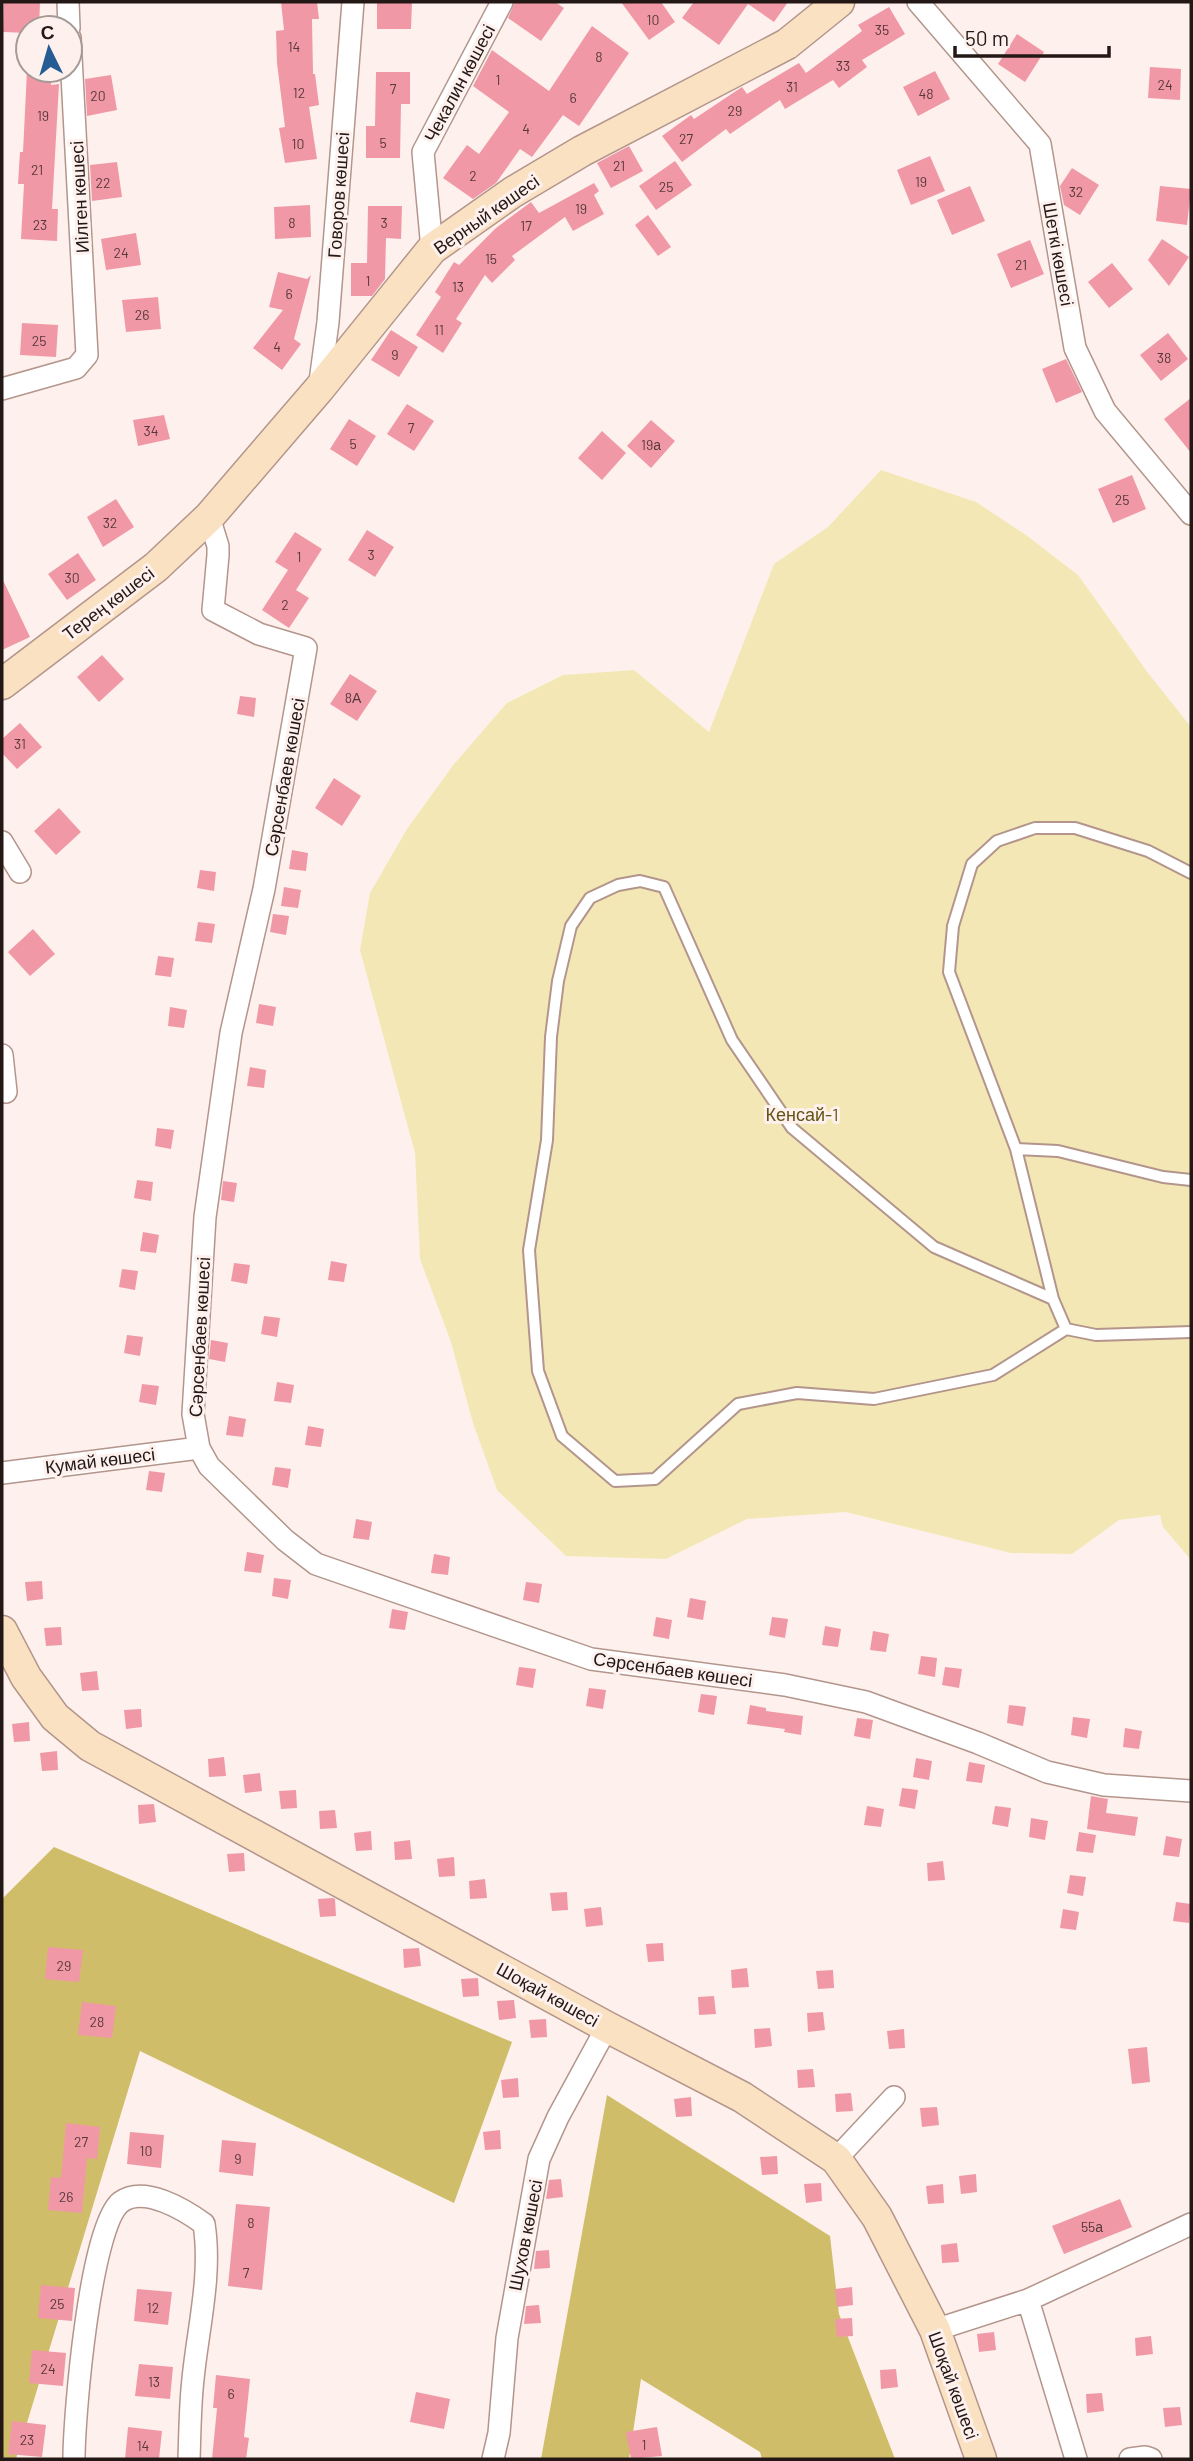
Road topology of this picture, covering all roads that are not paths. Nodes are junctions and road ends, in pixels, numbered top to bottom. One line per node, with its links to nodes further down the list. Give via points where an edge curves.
1 (353, 2): 8 (street, Говоров көшесі, via 328,322)
2 (502, 2): 6 (street, Чекалин көшесі, via 424,152)
3 (839, 2): 6 (street, Верный көшесі, via 786,44 582,151)
4 (918, 2): 9 (street, Шеткі көшесі, via 1040,144 1075,348 1105,411)
5 (72, 84): 7 (street, Иілген көшесі, via 87,355 76,368)
6 (432, 248): 8 (street, Верный көшесі)
7 (2, 389)
8 (318, 389): 10 (street, Верный көшесі)
9 (1191, 514)
10 (209, 517): 11 (street, Терең көшесі, via 156,567); 22 (street, Сәрсенбаев көшесі, via 218,546 213,610 259,634 306,648 264,889 231,1033 205,1217 193,1414)
11 (2, 684)
12 (2, 842): 13 (street)
13 (20, 872)
14 (1191, 873): 17 (lane, via 1148,851 1075,828 1035,828 997,841 972,864 953,926 949,972)
15 (2, 1055): 16 (street)
16 (6, 1092)
17 (1016, 1149): 18 (lane, via 1058,1151); 19 (lane)
18 (1191, 1180)
19 (1053, 1299): 20 (lane); 20 (lane, via 934,1247 792,1128 732,1040 664,887 640,881 590,898 571,926 558,981 547,1140 529,1250 538,1371 562,1436 615,1481 655,1479 738,1404 797,1393 874,1399 993,1375)
20 (1066, 1329): 21 (lane, via 1096,1335)
21 (1191, 1332)
22 (199, 1448): 23 (street, Кумай көшесі); 25 (street, Сәрсенбаев көшесі, via 209,1466 285,1540 317,1564 462,1615 591,1659 785,1685 866,1702 1047,1772 1104,1785)
23 (2, 1473)
24 (2, 1631): 26 (street, Шоқай көшесі, via 26,1677 55,1717 90,1746)
25 (1191, 1791)
26 (607, 2027): 28 (street, Шоқай көшесі, via 742,2097); 34 (street, Шухов көшесі, via 539,2159 507,2339)
27 (894, 2097): 28 (street)
28 (836, 2159): 31 (street, Шоқай көшесі, via 877,2217)
29 (1191, 2224): 30 (street)
30 (1028, 2300): 31 (street); 36 (street)
31 (935, 2330): 35 (street, Шоқай көшесі)
32 (74, 2459): 33 (street, via 79,2370 99,2251 109,2219 121,2202 145,2196 184,2209 204,2224 206,2275)
33 (189, 2459)
34 (493, 2459)
35 (981, 2459)
36 (1076, 2459)
37 (1129, 2459): 38 (street)
38 (1151, 2459)

